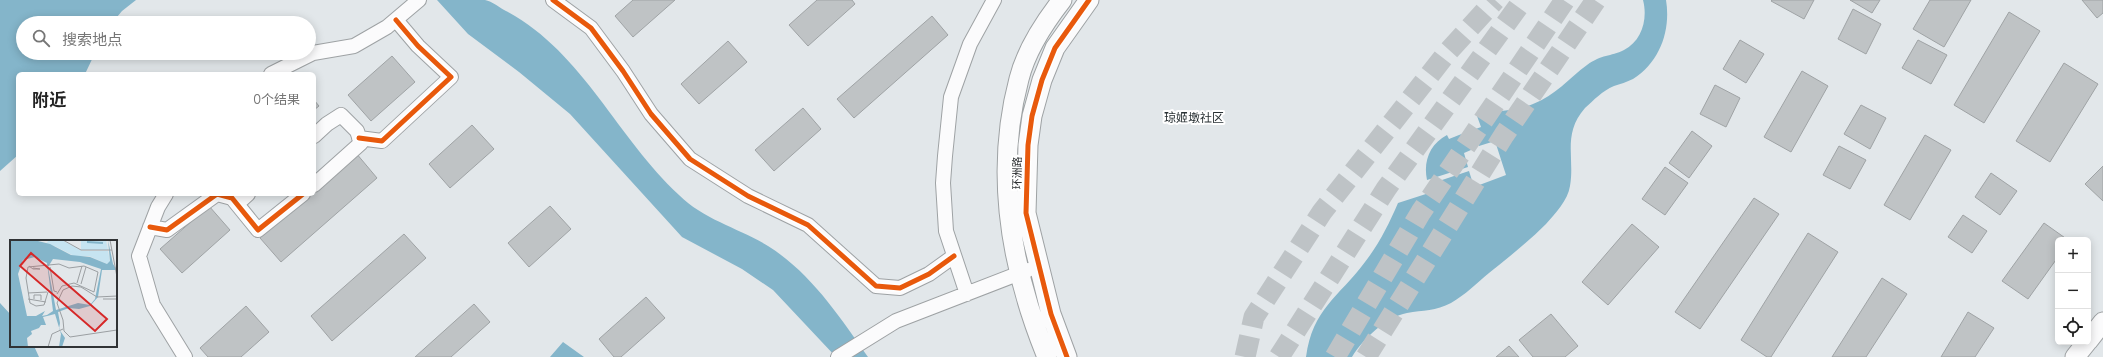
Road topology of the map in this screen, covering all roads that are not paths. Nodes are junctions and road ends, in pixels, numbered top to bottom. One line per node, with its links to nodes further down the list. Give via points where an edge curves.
1 (419, 0): 6 (street)
2 (553, 0): 20 (street, via 591,28 651,114 690,159 748,196 808,226 876,286 900,288 929,274)
3 (994, 0): 20 (street, via 970,44 951,97 943,183 946,231)
4 (1062, 0): 22 (street, 环洲路, via 1037,36 1019,78 1006,146 1008,212)
5 (1089, 0): 21 (street, 环洲路, via 1055,48 1042,80 1032,116 1028,145 1026,213)
6 (396, 20): 7 (street, via 387,28 354,46); 11 (street, via 418,46 451,77 382,141)
7 (316, 52)
8 (299, 60): 9 (street)
9 (275, 72)
10 (316, 134): 11 (street, via 341,115 358,131)
11 (360, 138): 12 (street, via 361,143)
12 (316, 183)
13 (165, 196): 19 (street)
14 (214, 196): 19 (street, via 167,230)
15 (224, 196): 18 (street, via 232,198)
16 (246, 196): 18 (street)
17 (300, 196): 18 (street, via 258,230)
18 (237, 204)
19 (150, 227): 27 (street, via 139,256 153,305)
20 (954, 256): 23 (street)
21 (1040, 266): 22 (street); 30 (street, 环洲路, via 1051,314)
22 (1020, 273): 23 (street); 29 (street, 环洲路, via 1032,320)
23 (967, 294): 28 (street, via 896,321)
24 (2103, 322): 25 (street)
25 (2091, 336)
26 (2084, 345): 31 (street)
27 (185, 357)
28 (838, 357)
29 (1047, 357)
30 (1067, 357)
31 (2075, 357)

